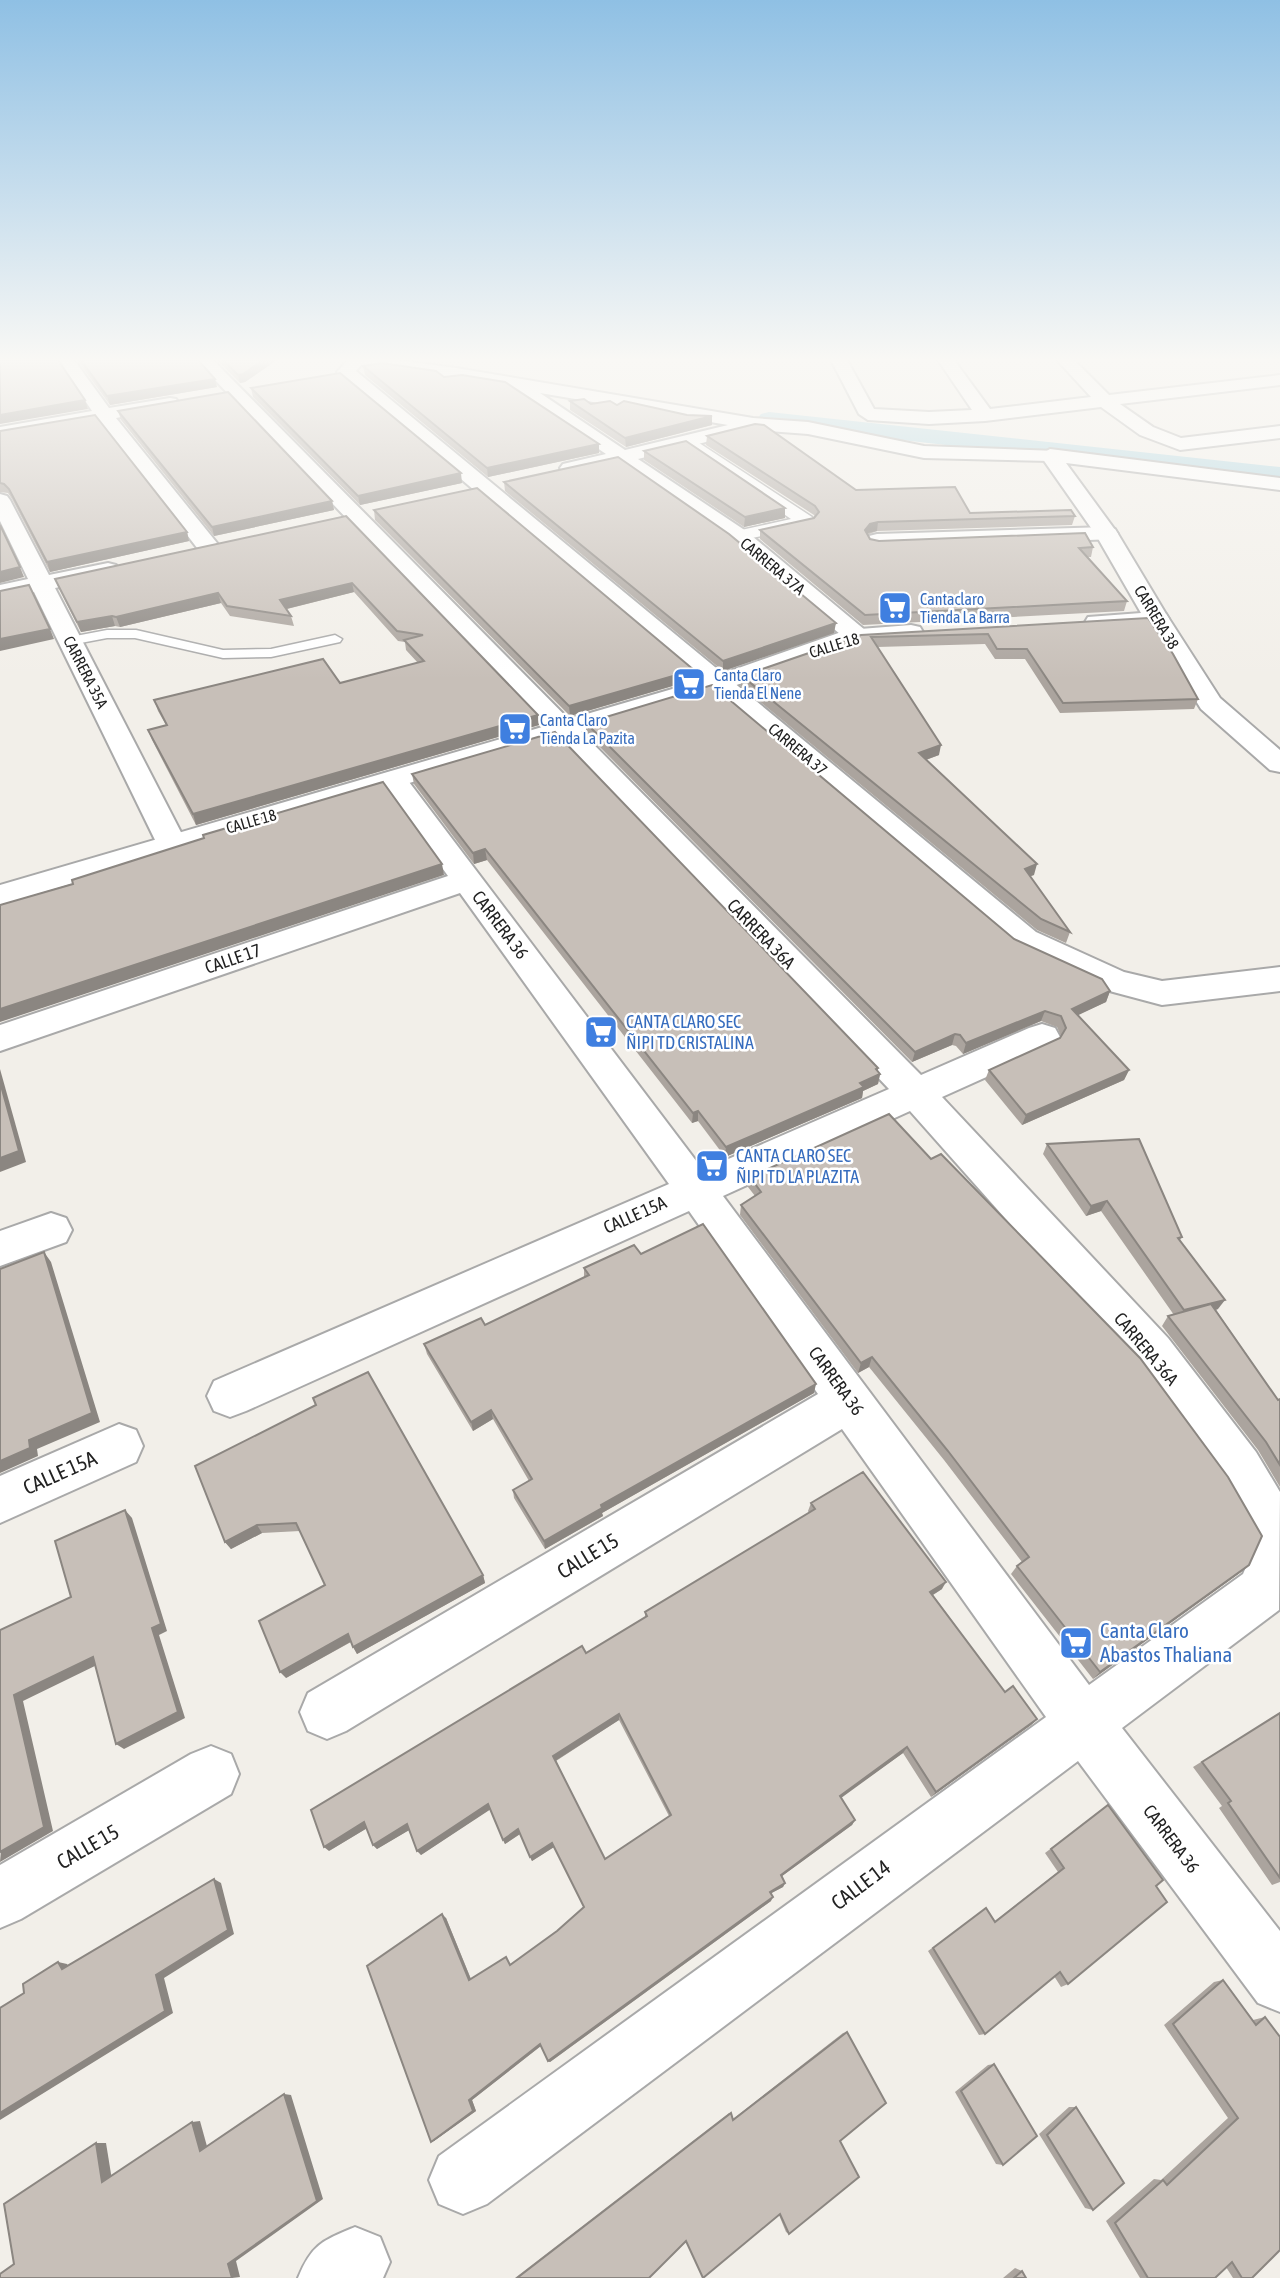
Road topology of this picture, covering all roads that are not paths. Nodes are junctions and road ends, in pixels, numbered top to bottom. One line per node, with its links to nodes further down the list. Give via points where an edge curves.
1 (145, 466): 16 (street)
2 (302, 466): 28 (street, CARRERA 36A, via 355,515)
3 (462, 466): 27 (street, CARRERA 37)
4 (578, 466): 9 (street)
5 (636, 466): 13 (street, CARRERA 37A)
6 (726, 466): 13 (street, via 806,521)
7 (1058, 466): 12 (street, CARRERA 38)
8 (1140, 466): 10 (street)
9 (547, 473)
10 (1280, 484)
11 (0, 500): 19 (street, CARRERA 35A)
12 (1107, 534): 14 (street); 21 (street, CARRERA 38)
13 (738, 536): 24 (street, CARRERA 37A)
14 (877, 541)
15 (236, 542): 16 (street)
16 (209, 548): 17 (street)
17 (183, 554)
18 (132, 565): 19 (street)
19 (41, 583): 20 (street); 26 (street, CARRERA 35A)
20 (0, 592)
21 (1157, 619): 22 (street); 29 (street, CARRERA 38, via 1210,703)
22 (1075, 623)
23 (938, 631): 24 (street, CALLE 18)
24 (856, 635): 27 (street, CALLE 18)
25 (335, 639): 26 (lane, via 271,653 223,654 136,634)
26 (71, 641): 31 (street, CARRERA 35A)
27 (719, 683): 28 (street, CALLE 18); 34 (street, CARRERA 37, via 1024,940 1114,981 1162,993)
28 (561, 730): 30 (street, CALLE 18); 37 (street, CARRERA 36A)
29 (1280, 764)
30 (393, 780): 31 (street, CALLE 18); 32 (street, CARRERA 36)
31 (172, 844): 33 (street, CALLE 18)
32 (467, 880): 36 (street, CALLE 17); 38 (street, CARRERA 36)
33 (0, 895)
34 (1280, 979)
35 (1042, 1037): 37 (street, CALLE 15A)
36 (0, 1038)
37 (915, 1092): 38 (street, CALLE 15A); 45 (street, CARRERA 36A, via 1152,1352 1239,1468)
38 (695, 1189): 41 (street, CALLE 15A); 42 (street, CARRERA 36)
39 (51, 1230): 40 (street)
40 (0, 1249)
41 (230, 1396)
42 (849, 1400): 47 (street, CALLE 15); 48 (street, CARRERA 36)
43 (120, 1447): 44 (street, CALLE 15A)
44 (0, 1500)
45 (1280, 1539)
46 (1270, 1569): 48 (street, CALLE 14)
47 (327, 1712)
48 (1082, 1721): 51 (street, CARRERA 36); 52 (street, CALLE 14)
49 (211, 1774): 50 (street, CALLE 15)
50 (0, 1898)
51 (1280, 1981)
52 (463, 2180)

